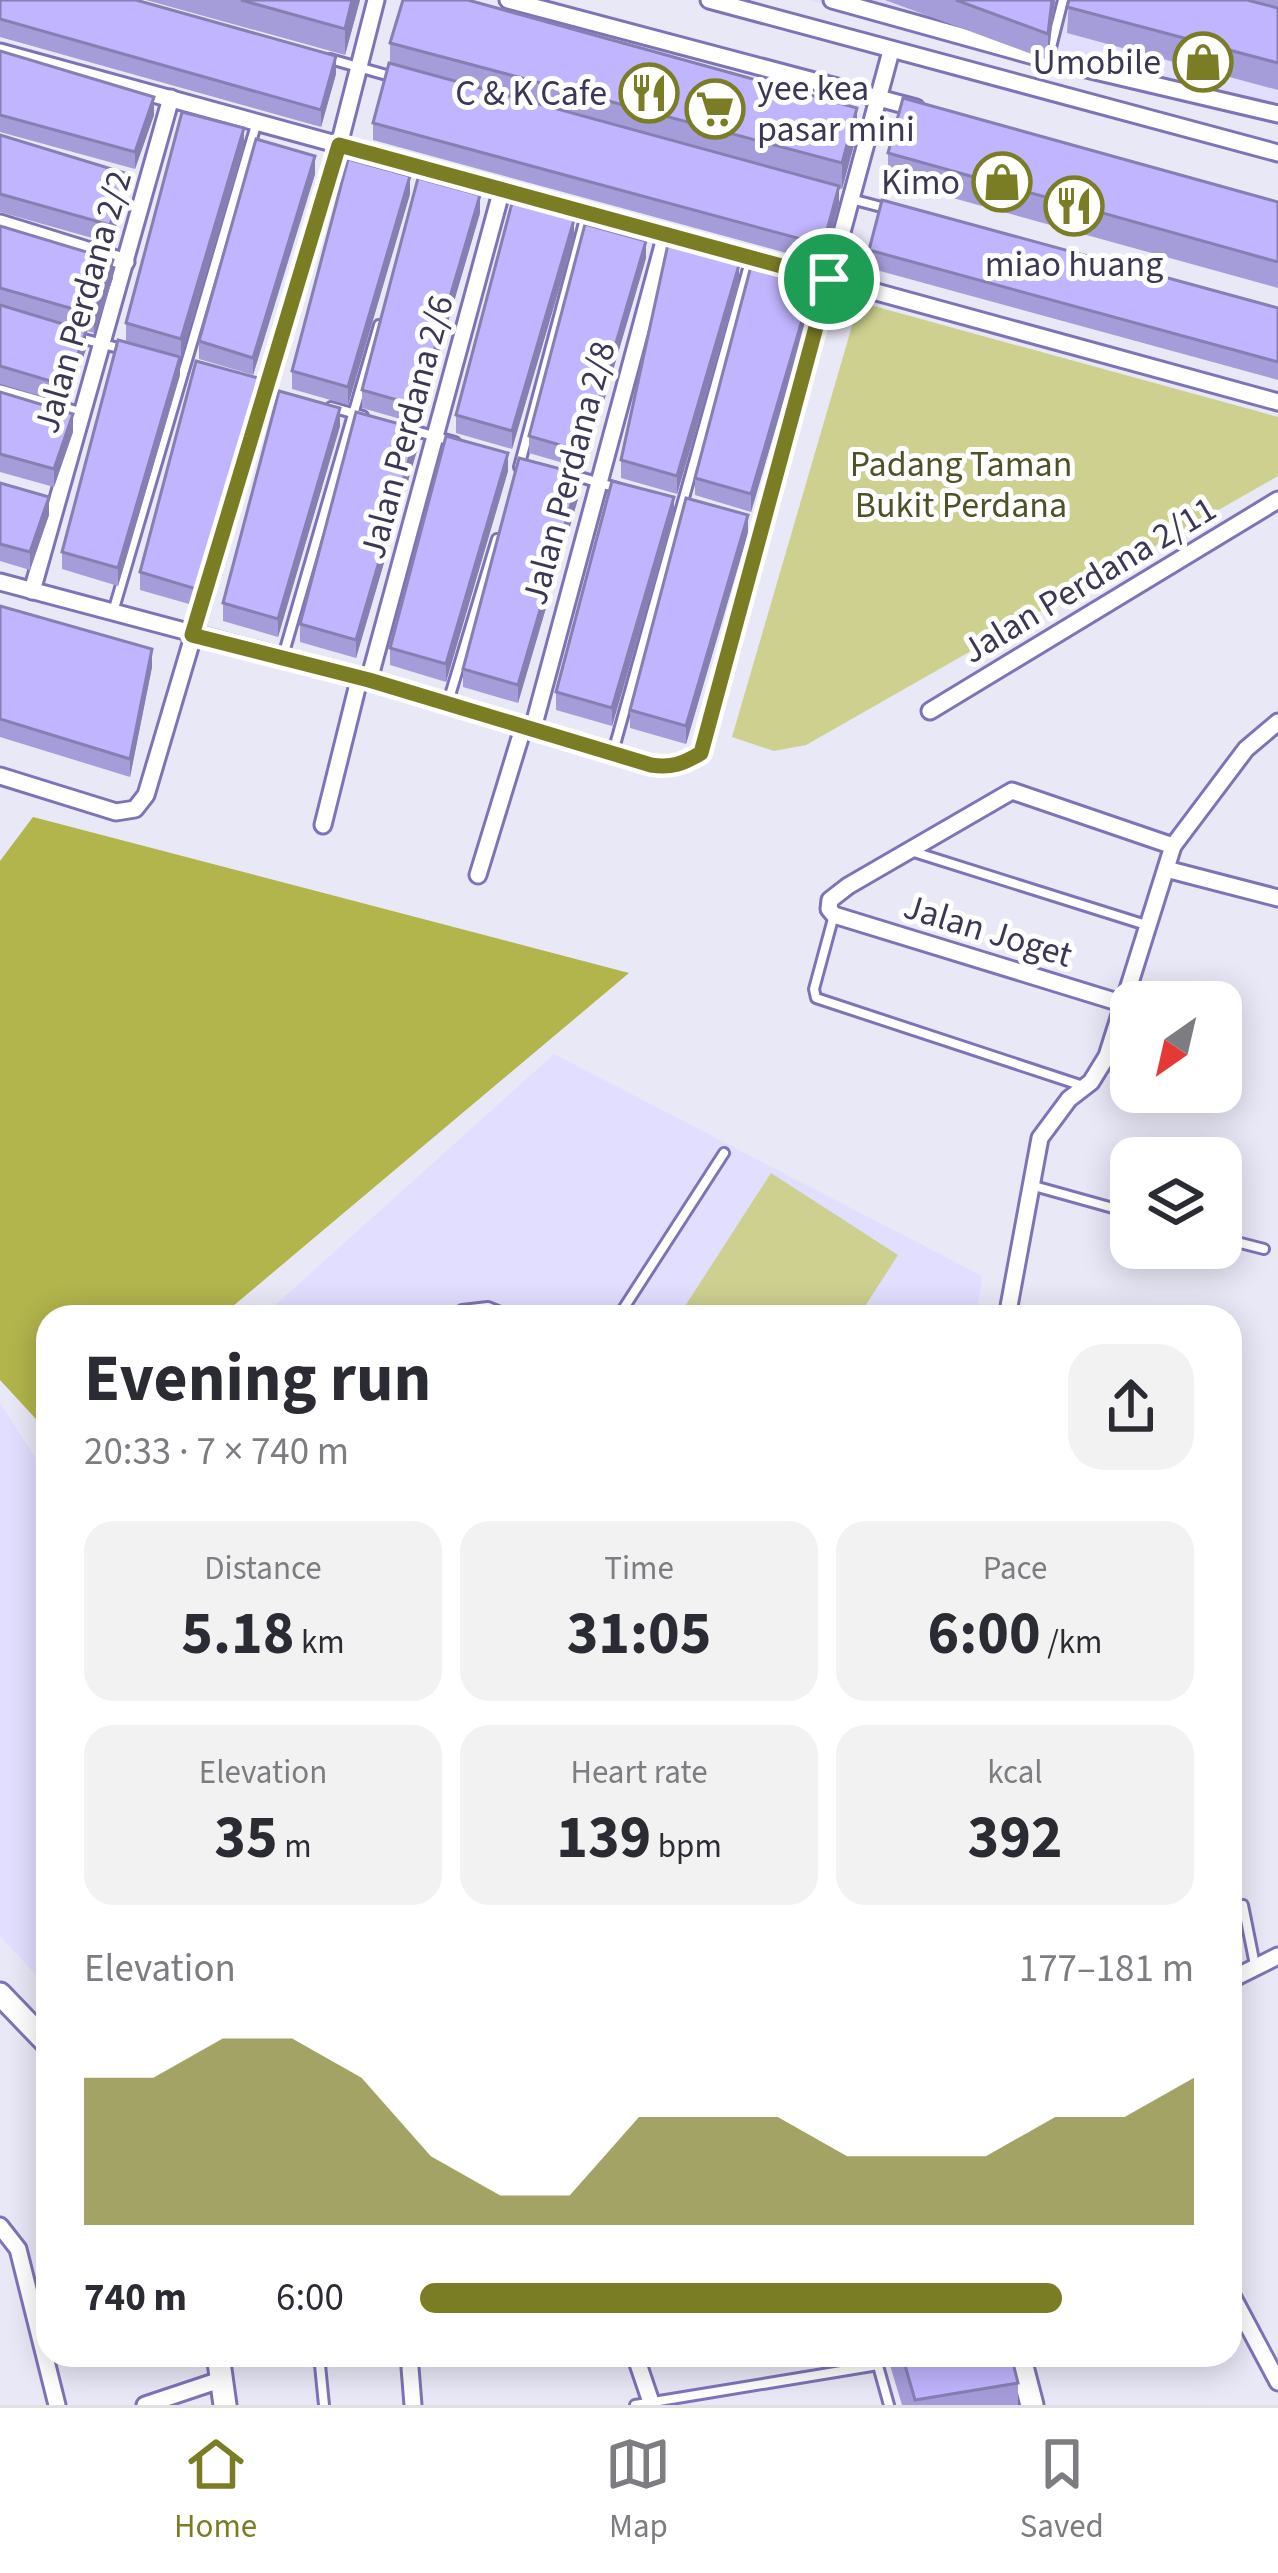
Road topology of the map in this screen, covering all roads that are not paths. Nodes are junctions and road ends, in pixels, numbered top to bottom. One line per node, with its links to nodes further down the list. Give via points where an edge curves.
1 (376, 0): 10 (street)
2 (508, 0): 13 (street)
3 (709, 0): 6 (street)
4 (832, 0): 9 (street)
5 (1063, 0): 9 (lane)
6 (891, 51): 13 (street); 18 (street)
7 (0, 52): 12 (street)
8 (314, 55): 10 (lane)
9 (1048, 60): 15 (street)
10 (359, 68): 11 (lane); 17 (street)
11 (404, 80)
12 (171, 98): 16 (street); 21 (street, Jalan Perdana 2/2)
13 (878, 98): 14 (street); 25 (street)
14 (924, 110)
15 (1278, 115)
16 (257, 122): 17 (street); 38 (lane)
17 (339, 145): 19 (street); 41 (street)
18 (1278, 153)
19 (423, 167): 22 (street); 23 (lane)
20 (128, 176): 21 (lane)
21 (150, 182): 31 (street, Jalan Perdana 2/2)
22 (502, 189): 26 (street); 50 (street, Jalan Perdana 2/6)
23 (416, 190)
24 (828, 193): 25 (lane)
25 (851, 199): 27 (lane); 32 (street)
26 (586, 212): 29 (street); 53 (lane)
27 (897, 212)
28 (0, 223): 31 (street)
29 (665, 234): 30 (street); 56 (street, Jalan Perdana 2/8)
30 (752, 258): 32 (street); 63 (lane)
31 (125, 262): 35 (street, Jalan Perdana 2/2)
32 (829, 279): 45 (street); 67 (street)
33 (380, 325): 46 (lane)
34 (60, 332): 35 (lane)
35 (100, 343): 36 (lane); 47 (street, Jalan Perdana 2/2)
36 (142, 355)
37 (164, 361): 38 (lane)
38 (185, 367): 39 (lane); 70 (lane)
39 (206, 373)
40 (246, 384): 41 (lane)
41 (266, 389): 43 (lane); 71 (street)
42 (0, 393): 47 (street)
43 (289, 396)
44 (310, 402): 46 (lane)
45 (1278, 402)
46 (355, 414): 48 (lane); 72 (lane)
47 (81, 416): 62 (street, Jalan Perdana 2/2)
48 (375, 420)
49 (395, 426): 50 (lane)
50 (436, 437): 51 (lane); 73 (street, Jalan Perdana 2/6)
51 (458, 443)
52 (500, 455): 53 (lane)
53 (521, 461): 54 (lane); 57 (lane)
54 (540, 466)
55 (559, 471): 56 (lane)
56 (596, 482): 58 (lane); 77 (street, Jalan Perdana 2/8)
57 (514, 483)
58 (639, 494)
59 (37, 499): 62 (lane)
60 (660, 500): 63 (lane)
61 (1278, 500): 75 (street, Jalan Perdana 2/11)
62 (56, 504): 69 (street, Jalan Perdana 2/2)
63 (682, 506): 64 (lane); 78 (lane)
64 (702, 512)
65 (742, 523): 67 (lane)
66 (501, 527): 74 (lane)
67 (762, 528): 78 (street, via 701,753 669,768)
68 (0, 582): 69 (street)
69 (32, 591): 70 (street)
70 (113, 613): 71 (street)
71 (192, 635): 72 (street); 79 (street, via 155,774 135,809 116,812)
72 (282, 660): 73 (street)
73 (364, 680): 74 (street); 80 (street, Jalan Perdana 2/6)
74 (447, 704): 77 (street)
75 (930, 711)
76 (1278, 722): 81 (street, via 1246,749)
77 (528, 727): 78 (street); 84 (street, Jalan Perdana 2/8)
78 (613, 754)
79 (0, 776)
80 (323, 825)
81 (1173, 846): 82 (street, via 1012,791); 83 (street)
82 (913, 852): 86 (street, via 830,900); 87 (lane)
83 (1166, 869): 85 (street); 87 (street)
84 (478, 875)
85 (1278, 898)
86 (834, 915): 89 (street, Jalan Joget); 91 (lane, via 816,998)
87 (1148, 926): 88 (street)
88 (1131, 981)
89 (1110, 1000)
90 (1110, 1047): 91 (street)
91 (1088, 1084): 93 (street, via 1040,1138)
92 (724, 1153): 97 (lane)
93 (1030, 1185): 94 (lane); 98 (street)
94 (1110, 1207)
95 (1242, 1244): 96 (lane)
96 (1264, 1250)
97 (625, 1305)
98 (1009, 1305)
99 (1243, 1905): 101 (lane)
100 (1278, 1956): 101 (street)
101 (1256, 1967): 102 (street)
102 (1242, 1974)
103 (0, 1994): 104 (street)
104 (36, 2032)
105 (0, 2226): 107 (street, via 18,2249)
106 (1242, 2314): 117 (street)
107 (36, 2321)
108 (48, 2367): 119 (street)
109 (220, 2367): 116 (street)
110 (320, 2367): 122 (lane)
111 (410, 2367): 123 (street)
112 (638, 2367): 118 (street)
113 (839, 2367): 118 (lane)
114 (878, 2367): 124 (lane)
115 (1022, 2367): 125 (street)
116 (223, 2379): 120 (street); 121 (street)
117 (1278, 2382)
118 (646, 2404)
119 (57, 2405)
120 (145, 2405)
121 (225, 2405)
122 (324, 2405)
123 (413, 2405)
124 (889, 2405)
125 (1032, 2405)

